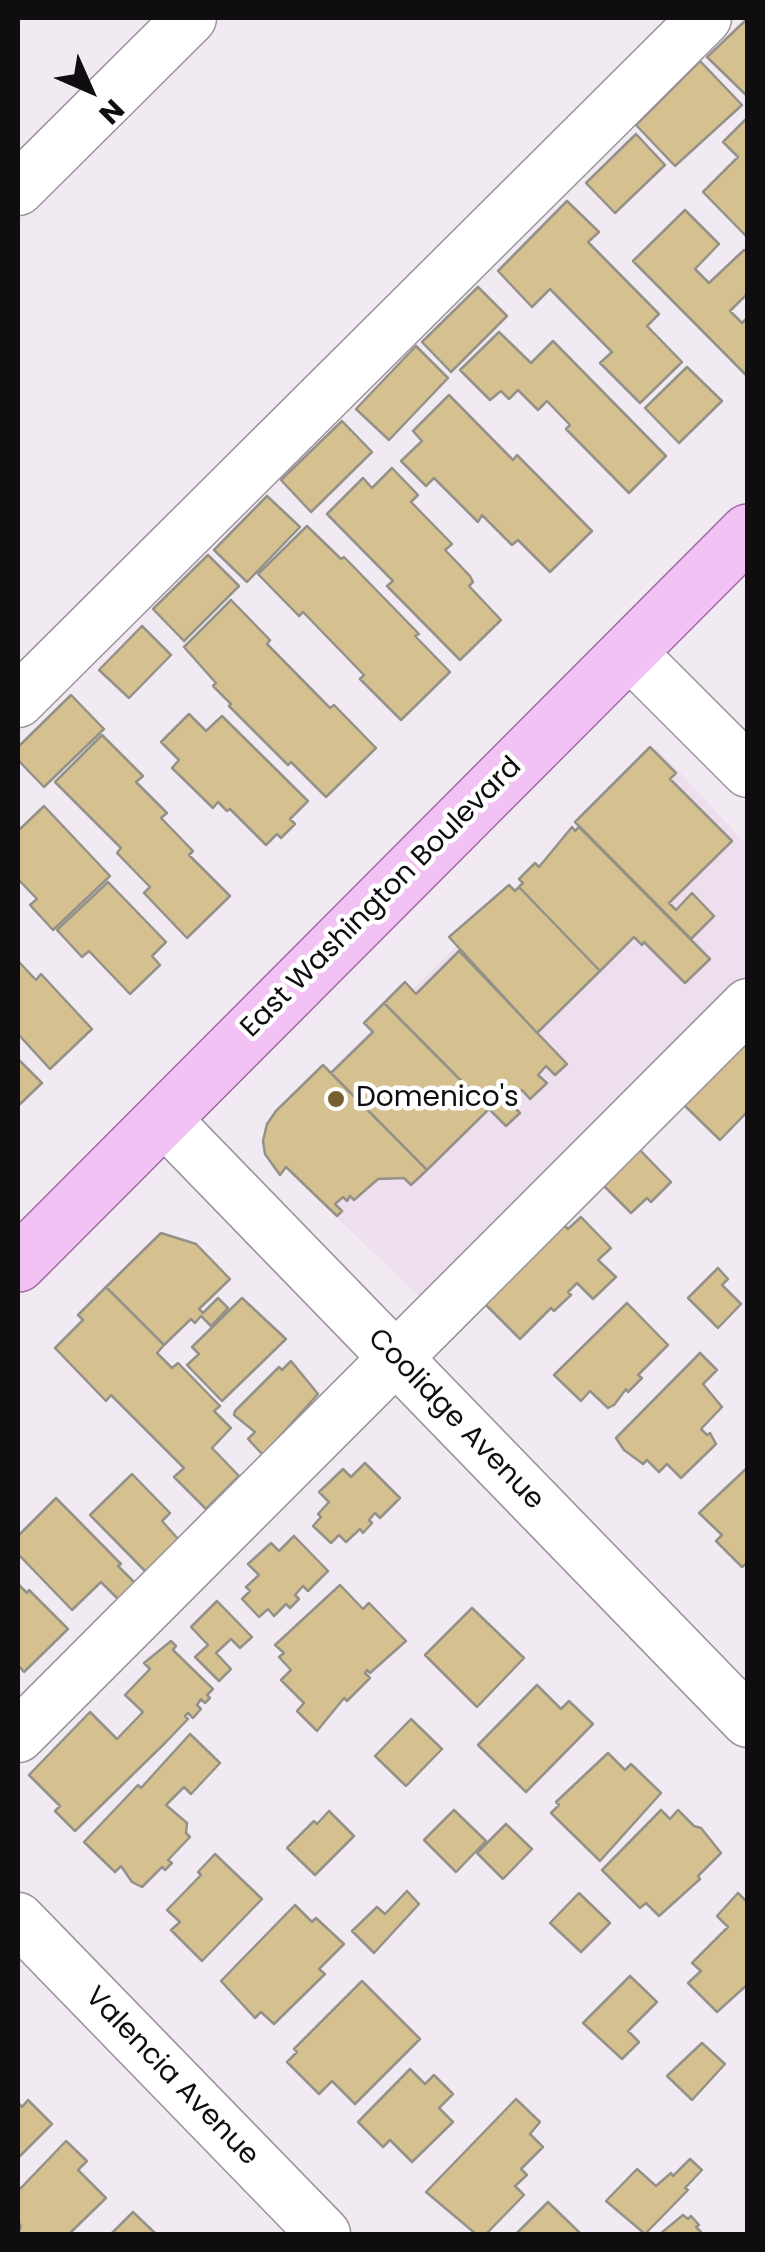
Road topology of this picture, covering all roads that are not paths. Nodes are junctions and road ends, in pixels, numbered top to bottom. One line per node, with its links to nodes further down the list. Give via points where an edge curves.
1 (190, 18): 3 (street)
2 (704, 18): 6 (street)
3 (18, 189)
4 (748, 532): 5 (main road, East Washington Boulevard)
5 (628, 651): 7 (street); 9 (main road, East Washington Boulevard)
6 (18, 700)
7 (748, 771)
8 (748, 1006): 11 (street)
9 (163, 1118): 10 (main road, East Washington Boulevard); 11 (street, Coolidge Avenue)
10 (18, 1264)
11 (395, 1358): 12 (street, Coolidge Avenue); 13 (street)
12 (748, 1721)
13 (18, 1736)
14 (18, 1919): 15 (street, Valencia Avenue)
15 (324, 2234)

